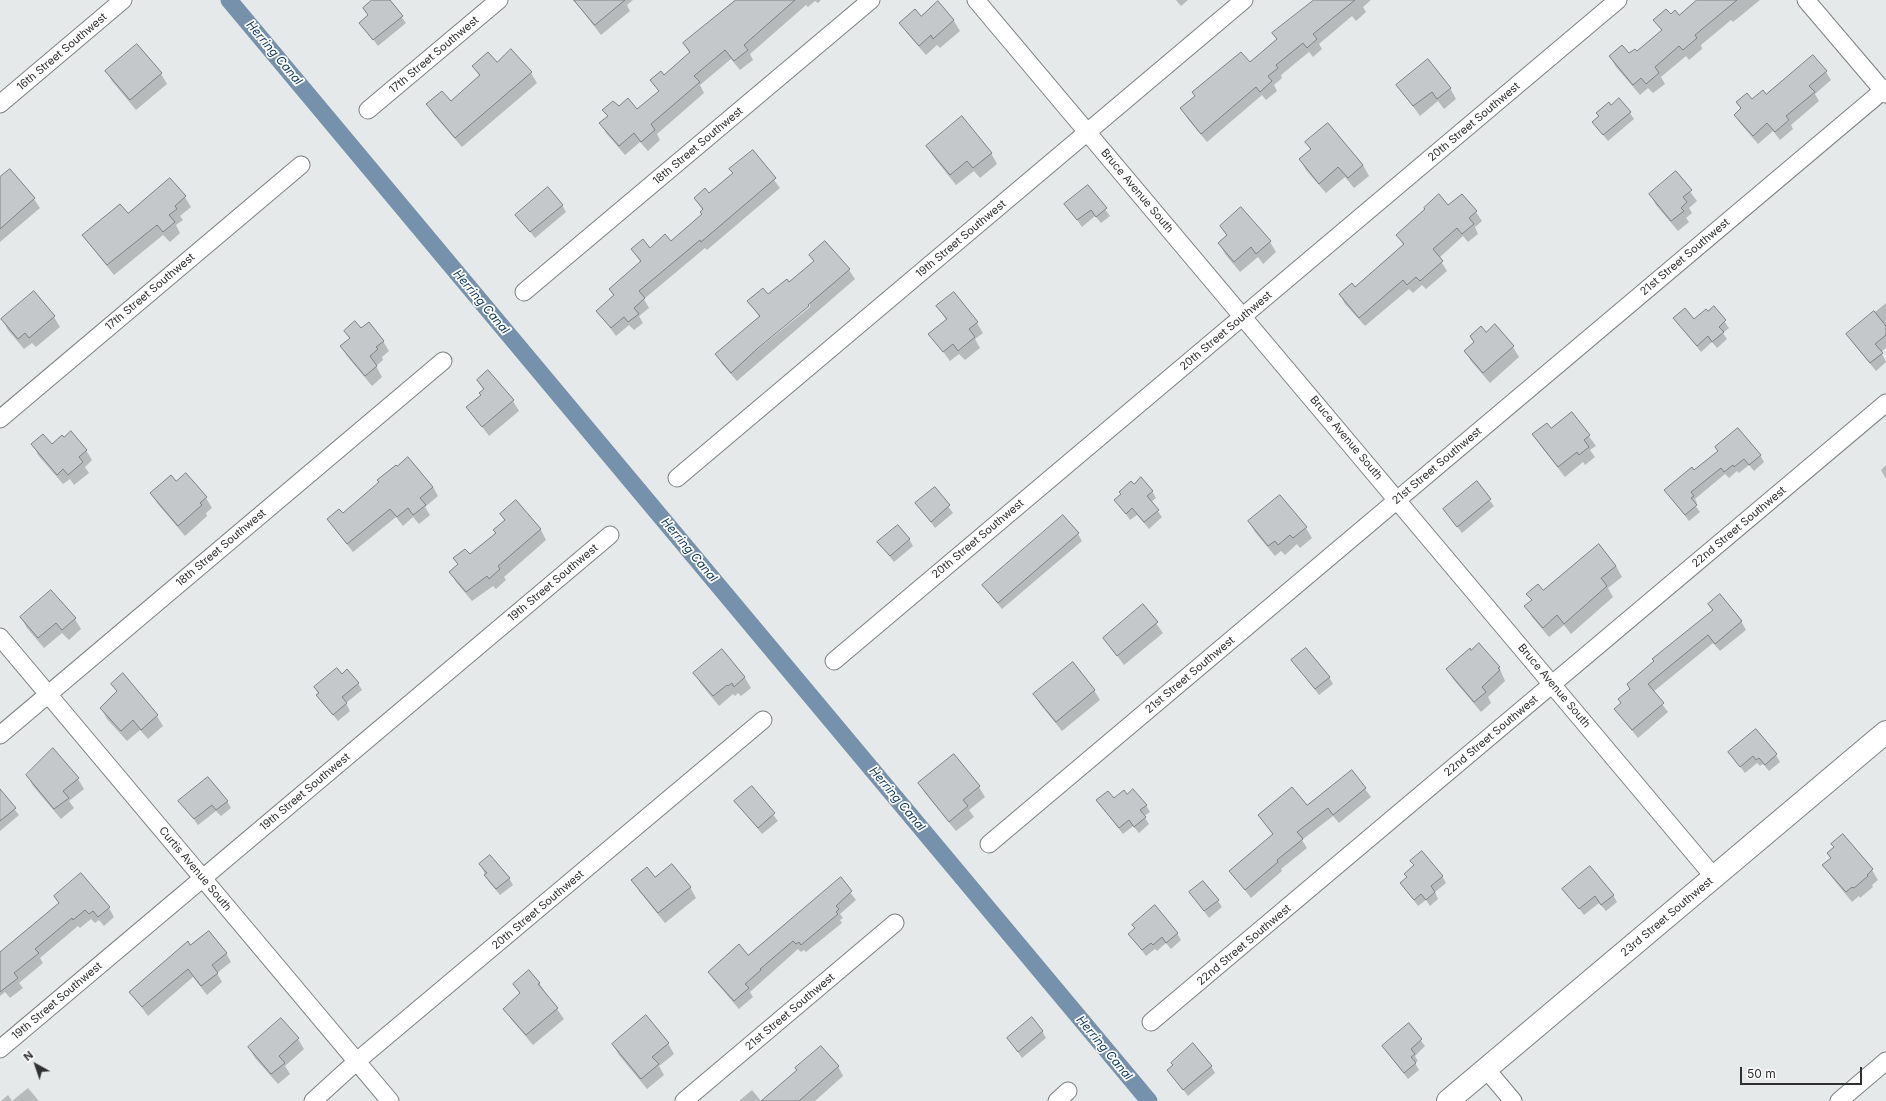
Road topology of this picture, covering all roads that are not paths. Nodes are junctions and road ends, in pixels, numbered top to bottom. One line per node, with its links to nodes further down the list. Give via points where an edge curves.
1 (123, 0): 9 (street, 16th Street Southwest)
2 (499, 0): 10 (street, 17th Street Southwest)
3 (871, 0): 13 (street, 18th Street Southwest)
4 (976, 0): 11 (street, Bruce Avenue South)
5 (1244, 0): 11 (street, 19th Street Southwest)
6 (1618, 0): 14 (street, 20th Street Southwest)
7 (1806, 0): 8 (street)
8 (1885, 91): 19 (street, 21st Street Southwest)
9 (0, 104)
10 (368, 110)
11 (1088, 132): 14 (street, Bruce Avenue South); 18 (street, 19th Street Southwest)
12 (301, 165): 17 (street, 17th Street Southwest)
13 (524, 292)
14 (1242, 317): 19 (street, Bruce Avenue South); 22 (street, 20th Street Southwest)
15 (443, 361): 24 (street, 18th Street Southwest)
16 (1886, 403): 23 (street, 22nd Street Southwest)
17 (0, 420)
18 (677, 478)
19 (1398, 500): 23 (street, Bruce Avenue South); 28 (street, 21st Street Southwest)
20 (610, 535): 30 (street, 19th Street Southwest)
21 (0, 637): 24 (street, Curtis Avenue South)
22 (834, 661)
23 (1552, 684): 29 (street, Bruce Avenue South); 32 (street, 22nd Street Southwest)
24 (48, 694): 27 (street, 18th Street Southwest); 30 (street, Curtis Avenue South)
25 (763, 720): 35 (street, 20th Street Southwest)
26 (1886, 732): 29 (street, 23rd Street Southwest)
27 (0, 735)
28 (989, 844)
29 (1714, 877): 36 (street, 23rd Street Southwest)
30 (203, 879): 33 (street, 19th Street Southwest); 35 (street, Curtis Avenue South)
31 (895, 924): 39 (street, 21st Street Southwest)
32 (1151, 1022)
33 (0, 1049)
34 (1886, 1061): 42 (street)
35 (357, 1062): 37 (street, 20th Street Southwest); 38 (street, Curtis Avenue South)
36 (1486, 1069): 40 (street, 23rd Street Southwest); 41 (street)
37 (313, 1101)
38 (390, 1101)
39 (684, 1101)
40 (1448, 1101)
41 (1513, 1101)
42 (1839, 1101)

